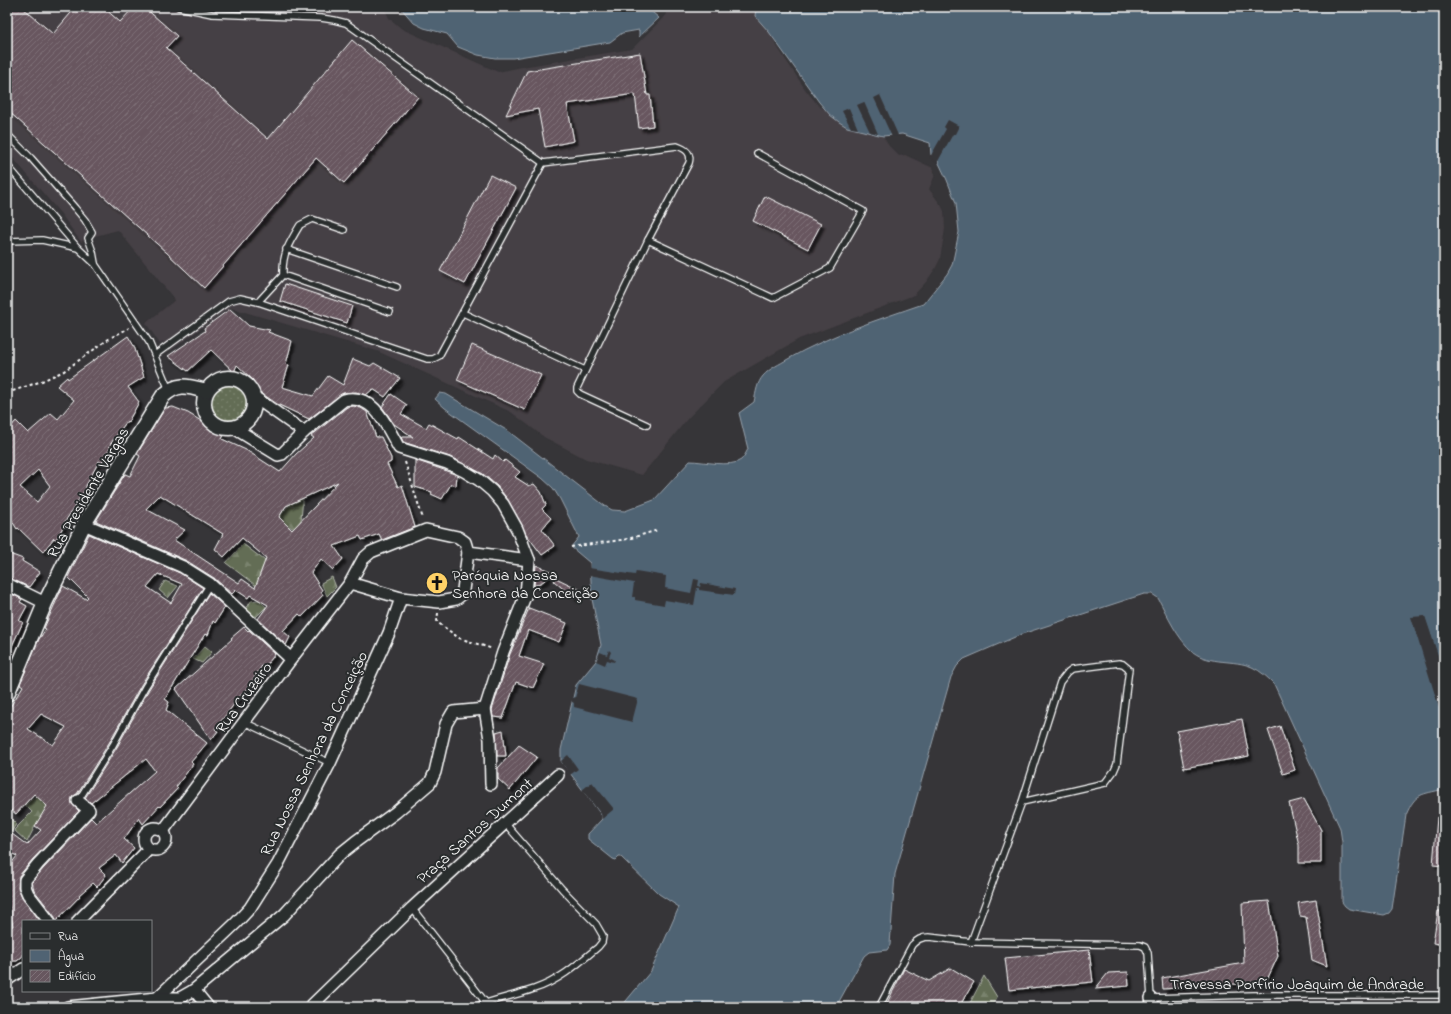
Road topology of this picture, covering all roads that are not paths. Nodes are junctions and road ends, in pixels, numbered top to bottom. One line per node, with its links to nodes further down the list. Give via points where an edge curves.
1 (179, 7): 4 (lane, via 212,14 321,18 346,23)
2 (7, 134): 11 (lane, via 85,220 92,232 88,238)
3 (757, 153): 7 (lane, via 864,211 830,268 773,298)
4 (543, 163): 7 (lane, via 677,146 685,149 689,152 689,163); 16 (lane)
5 (7, 165): 9 (lane)
6 (344, 230): 10 (lane, via 312,218 300,225)
7 (648, 240): 18 (lane)
8 (7, 241): 9 (lane, via 42,240)
9 (78, 248): 11 (lane)
10 (286, 249): 12 (lane, via 282,265); 13 (lane)
11 (95, 264): 17 (lane, via 149,342)
12 (283, 275): 14 (lane); 15 (lane)
13 (397, 287)
14 (258, 302): 16 (lane, via 427,359 439,356); 17 (lane, via 240,298 229,301)
15 (390, 312)
16 (463, 313): 18 (lane)
17 (155, 355): 19 (lane)
18 (585, 370): 22 (lane, via 577,388 580,394)
19 (169, 390): 20 (street, via 187,386); 25 (street, Rua Presidente Vargas)
20 (206, 391): 21 (street, via 218,379 226,377 243,382); 23 (street, via 204,407 211,421 218,426)
21 (253, 396): 23 (street, via 254,404 248,420); 24 (street)
22 (647, 425)
23 (234, 428): 24 (street, via 278,455)
24 (304, 432): 27 (street, via 344,400 352,398 365,402 377,411 399,448 447,463 479,480 492,491 503,504 517,529)
25 (84, 524): 30 (street, via 183,567); 32 (street, Rua Presidente Vargas)
26 (468, 552): 27 (street); 28 (street, Rua Cruzeiro, via 465,542 458,537 426,530 372,552 363,559); 31 (street, via 462,593 456,599 440,602)
27 (529, 560): 35 (street, via 526,594 503,652)
28 (350, 583): 31 (street); 33 (street, Rua Cruzeiro)
29 (7, 584): 32 (street)
30 (210, 584): 33 (street); 40 (lane, via 144,687 113,745)
31 (401, 598): 37 (street, Rua Nossa Senhora da Conceição, via 389,633)
32 (45, 603): 34 (street, Rua Presidente Vargas)
33 (291, 659): 36 (street, Rua Cruzeiro)
34 (7, 694)
35 (485, 709): 39 (street, via 490,739); 51 (street, via 453,712 446,724 437,765 430,783 345,850 284,915)
36 (244, 722): 37 (lane); 43 (street, Rua Cruzeiro)
37 (330, 763): 53 (street, Rua Nossa Senhora da Conceição, via 278,864 250,908)
38 (558, 775): 42 (street, Praça Santos Dumont)
39 (492, 784)
40 (78, 801): 46 (street, via 89,810 25,880 28,894)
41 (1022, 802): 41 (lane, via 1063,677 1072,669 1119,663 1127,667 1129,669 1117,764 1110,778 1105,783); 48 (lane)
42 (505, 823): 45 (street, Praça Santos Dumont); 55 (lane, via 596,924 603,936 598,947 559,978 535,989)
43 (163, 831): 44 (street, via 166,837 164,847 158,850); 44 (street, via 156,828 146,833 144,840)
44 (149, 849): 47 (street)
45 (412, 908): 55 (lane); 59 (street, Praça Santos Dumont)
46 (48, 920)
47 (79, 920)
48 (972, 942): 56 (lane, via 1140,945 1145,947 1148,953); 61 (lane, via 929,937 917,940)
49 (22, 970): 50 (street)
50 (7, 980)
51 (194, 990): 54 (street); 58 (street)
52 (1444, 995): 56 (lane, Travessa Porfírio Joaquim de Andrade, via 1254,995)
53 (157, 998): 54 (street); 57 (street)
54 (179, 1002)
55 (486, 1002): 60 (lane)
56 (1152, 1002)
57 (68, 1007)
58 (208, 1007)
59 (310, 1007)
60 (475, 1007)
61 (879, 1007)

